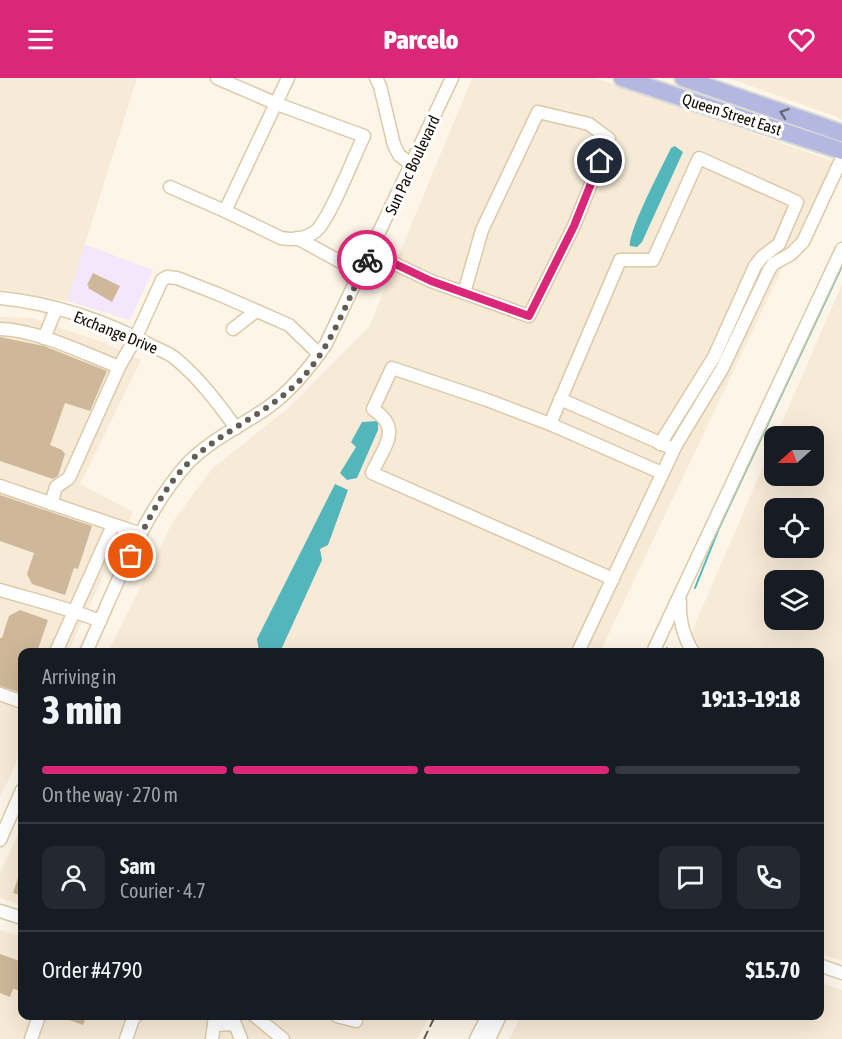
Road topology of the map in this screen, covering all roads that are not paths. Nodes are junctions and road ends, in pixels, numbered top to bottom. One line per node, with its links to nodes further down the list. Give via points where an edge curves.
1 (217, 78): 7 (street)
2 (288, 78): 7 (street)
3 (376, 78): 9 (street, via 394,146)
4 (452, 78): 9 (street, Sun Pac Boulevard)
5 (622, 78): 8 (main road, Queen Street East)
6 (682, 78): 8 (main road, Queen Street East, one-way to 6)
7 (277, 104): 11 (street); 12 (street, via 364,136 328,215 318,230)
8 (839, 144): 30 (street, via 806,237 769,270 722,369)
9 (412, 165): 14 (street, Sun Pac Boulevard)
10 (170, 188): 11 (street)
11 (225, 212): 12 (street, via 281,238)
12 (297, 238): 15 (street)
13 (842, 249): 38 (street)
14 (370, 252): 15 (street, Sun Pac Boulevard); 16 (street)
15 (361, 273): 24 (street, Sun Pac Boulevard)
16 (464, 293): 16 (street, via 529,316 574,226 609,139 589,124 538,112 483,230)
17 (0, 298): 18 (street, Exchange Drive)
18 (56, 309): 22 (street, Exchange Drive); 23 (street)
19 (256, 311): 21 (street); 22 (street, via 177,278 167,278 162,280); 24 (street, via 289,325)
20 (0, 329): 23 (street)
21 (233, 329)
22 (136, 337): 25 (street); 28 (street, Exchange Drive, via 175,358 210,392)
23 (44, 338): 25 (street)
24 (319, 354): 28 (street, Sun Pac Boulevard, via 304,376)
25 (119, 366): 33 (street, via 69,478 56,487)
26 (560, 399): 27 (street); 29 (street); 29 (street, via 620,260 653,260 699,158 797,202 779,244 755,266 711,362)
27 (550, 424): 31 (street); 36 (street, via 392,368 374,409 387,420 391,432 372,473)
28 (236, 428): 35 (street, Sun Pac Boulevard, via 188,464 158,503)
29 (660, 444): 30 (street)
30 (674, 449): 31 (street)
31 (662, 473): 36 (street)
32 (0, 486): 33 (street)
33 (51, 504): 34 (street)
34 (113, 525): 35 (street); 39 (street)
35 (141, 534): 40 (street, Sun Pac Boulevard)
36 (613, 579): 43 (street)
37 (0, 590): 39 (street)
38 (680, 594): 44 (street); 45 (street, via 681,621)
39 (75, 610): 40 (street); 41 (street)
40 (100, 621): 42 (street, Sun Pac Boulevard)
41 (58, 648)
42 (88, 648)
43 (580, 648)
44 (655, 648)
45 (691, 648)
46 (0, 694): 47 (street)
47 (18, 701)
48 (18, 799): 49 (street)
49 (0, 840)
50 (0, 911): 51 (street)
51 (18, 917)
52 (824, 967): 53 (street)
53 (842, 973)
54 (38, 1020): 62 (street)
55 (133, 1020): 63 (street)
56 (215, 1020): 64 (street); 65 (street, via 234,1024)
57 (260, 1020): 66 (street)
58 (350, 1020): 61 (street)
59 (486, 1020): 67 (street)
60 (498, 1020): 68 (street)
61 (356, 1022)
62 (31, 1039)
63 (126, 1039)
64 (212, 1039)
65 (241, 1039)
66 (283, 1039)
67 (476, 1039)
68 (489, 1039)

